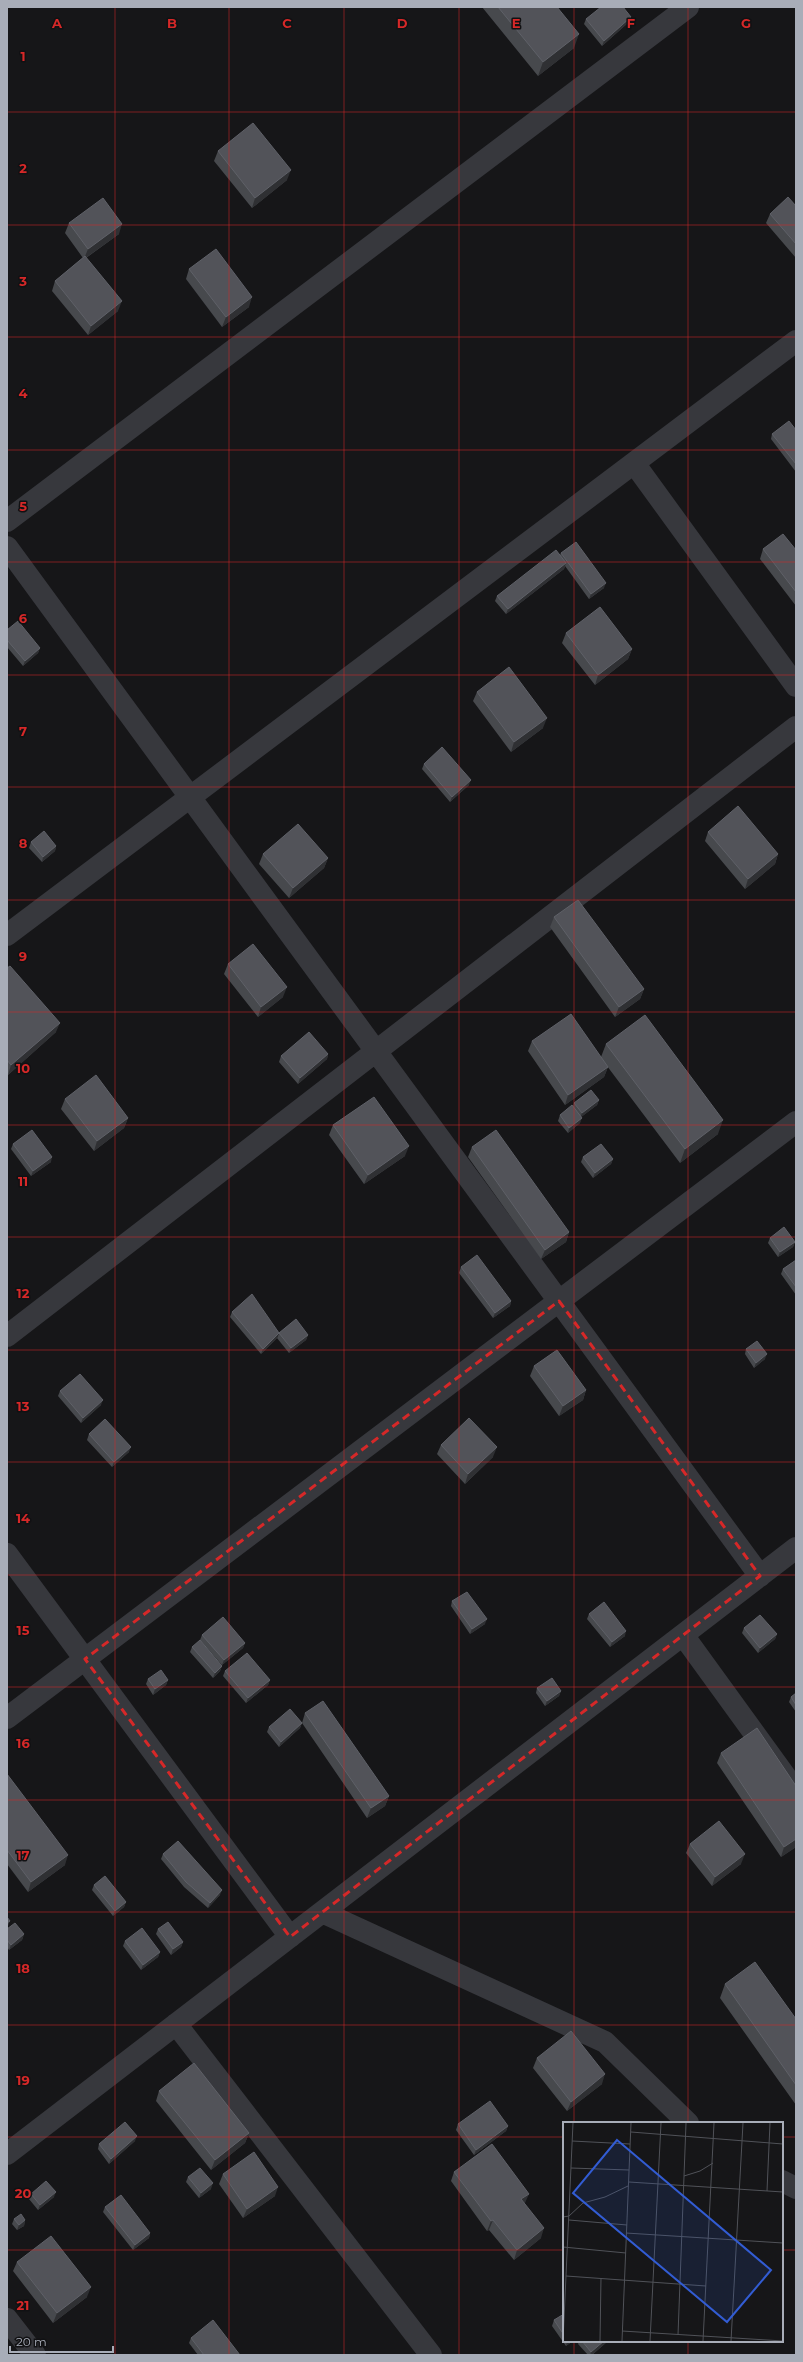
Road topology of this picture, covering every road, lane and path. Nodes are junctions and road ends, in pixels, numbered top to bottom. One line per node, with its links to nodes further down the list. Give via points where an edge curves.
1 (688, 7): 4 (street)
2 (796, 341): 3 (street)
3 (634, 463): 6 (street); 8 (street)
4 (7, 521)
5 (7, 547): 8 (street)
6 (796, 686)
7 (796, 728): 10 (street)
8 (190, 797): 9 (street); 10 (street)
9 (7, 935)
10 (376, 1051): 12 (street); 13 (street)
11 (796, 1122): 12 (street)
12 (559, 1301): 16 (street); 18 (street)
13 (7, 1336)
14 (796, 1548): 16 (street)
15 (7, 1554): 18 (street)
16 (760, 1576): 17 (street)
17 (683, 1635): 20 (street); 21 (street)
18 (85, 1659): 19 (street); 22 (street)
19 (7, 1718)
20 (796, 1792)
21 (322, 1912): 22 (street); 24 (street, via 604,2042)
22 (290, 1937): 23 (street)
23 (176, 2024): 25 (street); 30 (street)
24 (687, 2122)
25 (7, 2154)
26 (783, 2182): 27 (street)
27 (796, 2188)
28 (7, 2318): 29 (street)
29 (34, 2355)
30 (431, 2355)

